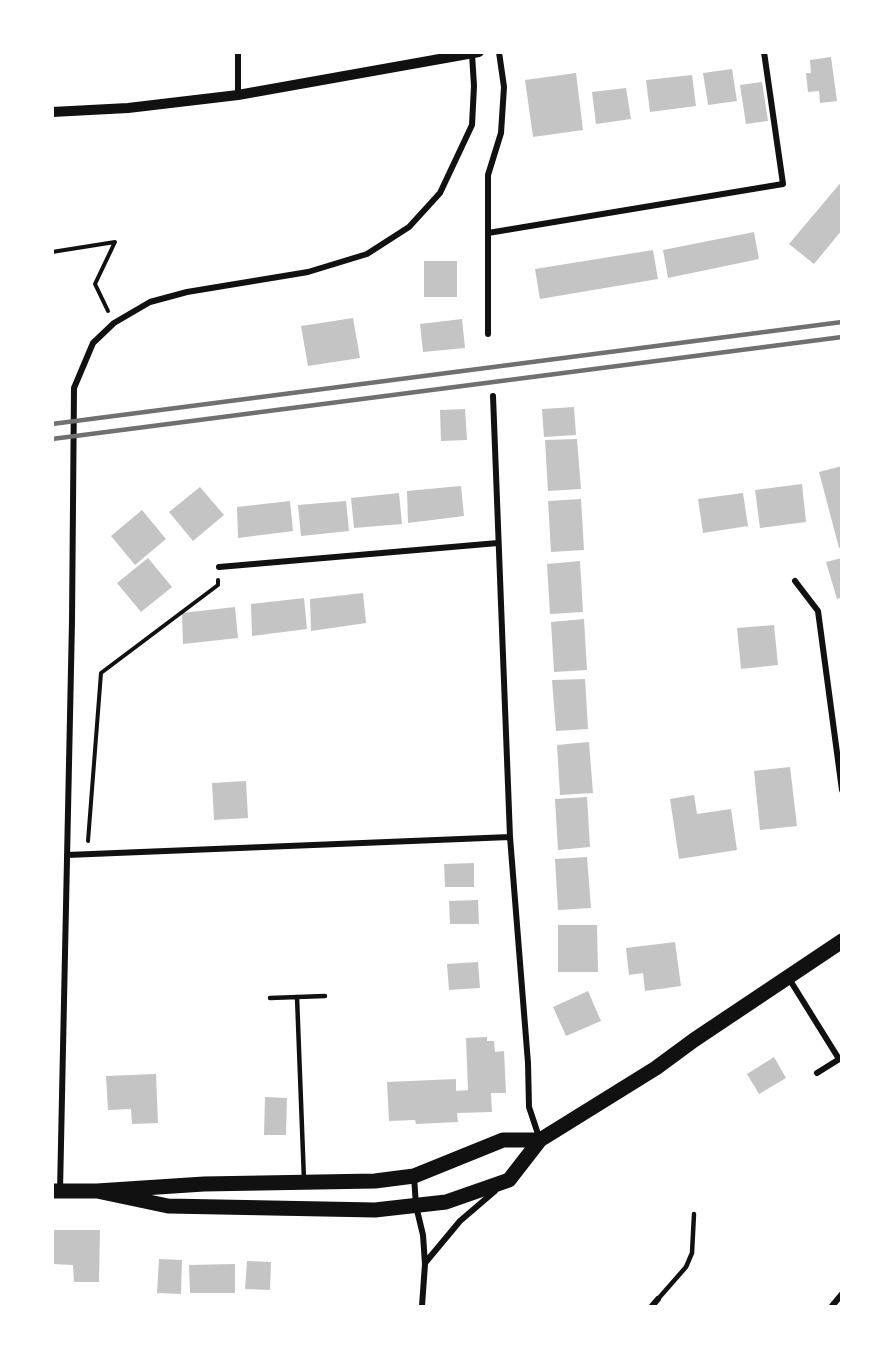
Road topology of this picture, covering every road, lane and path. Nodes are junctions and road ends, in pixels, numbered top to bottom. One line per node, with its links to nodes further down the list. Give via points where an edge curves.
1 (238, 52): 5 (street)
2 (499, 52): 7 (street, via 504,87 501,133 488,175)
3 (764, 52): 7 (street, via 783,184)
4 (475, 53): 5 (street); 9 (street, via 472,125 440,193 409,227 367,254 308,272 159,299)
5 (238, 96): 6 (street)
6 (52, 112)
7 (488, 233): 10 (street)
8 (52, 252): 9 (path, via 115,242 95,284)
9 (114, 323): 18 (street, via 93,343 74,388)
10 (488, 334)
11 (493, 396): 12 (street)
12 (498, 543): 13 (street); 16 (street)
13 (219, 567): 17 (path, via 218,585 101,673)
14 (795, 581): 15 (street, via 818,611)
15 (842, 790)
16 (510, 837): 17 (street); 26 (street, via 529,1107)
17 (87, 854): 18 (street)
18 (67, 855): 30 (street)
19 (842, 941): 20 (highway)
20 (788, 977): 24 (street); 26 (highway, via 656,1068)
21 (325, 996): 22 (lane)
22 (297, 997): 23 (lane); 29 (lane)
23 (270, 998)
24 (840, 1058): 25 (street)
25 (817, 1073)
26 (540, 1140): 27 (highway, via 503,1140); 28 (highway)
27 (414, 1176): 29 (highway); 32 (street)
28 (509, 1180): 32 (highway, via 446,1202); 34 (street, via 460,1221)
29 (304, 1183): 31 (highway)
30 (56, 1191): 31 (highway)
31 (97, 1191): 32 (highway, via 168,1206 339,1211)
32 (416, 1206): 34 (street)
33 (694, 1214): 36 (lane, via 689,1261)
34 (425, 1264): 37 (street)
35 (842, 1294): 39 (street)
36 (658, 1299): 38 (street)
37 (422, 1306)
38 (652, 1306)
39 (832, 1306)

